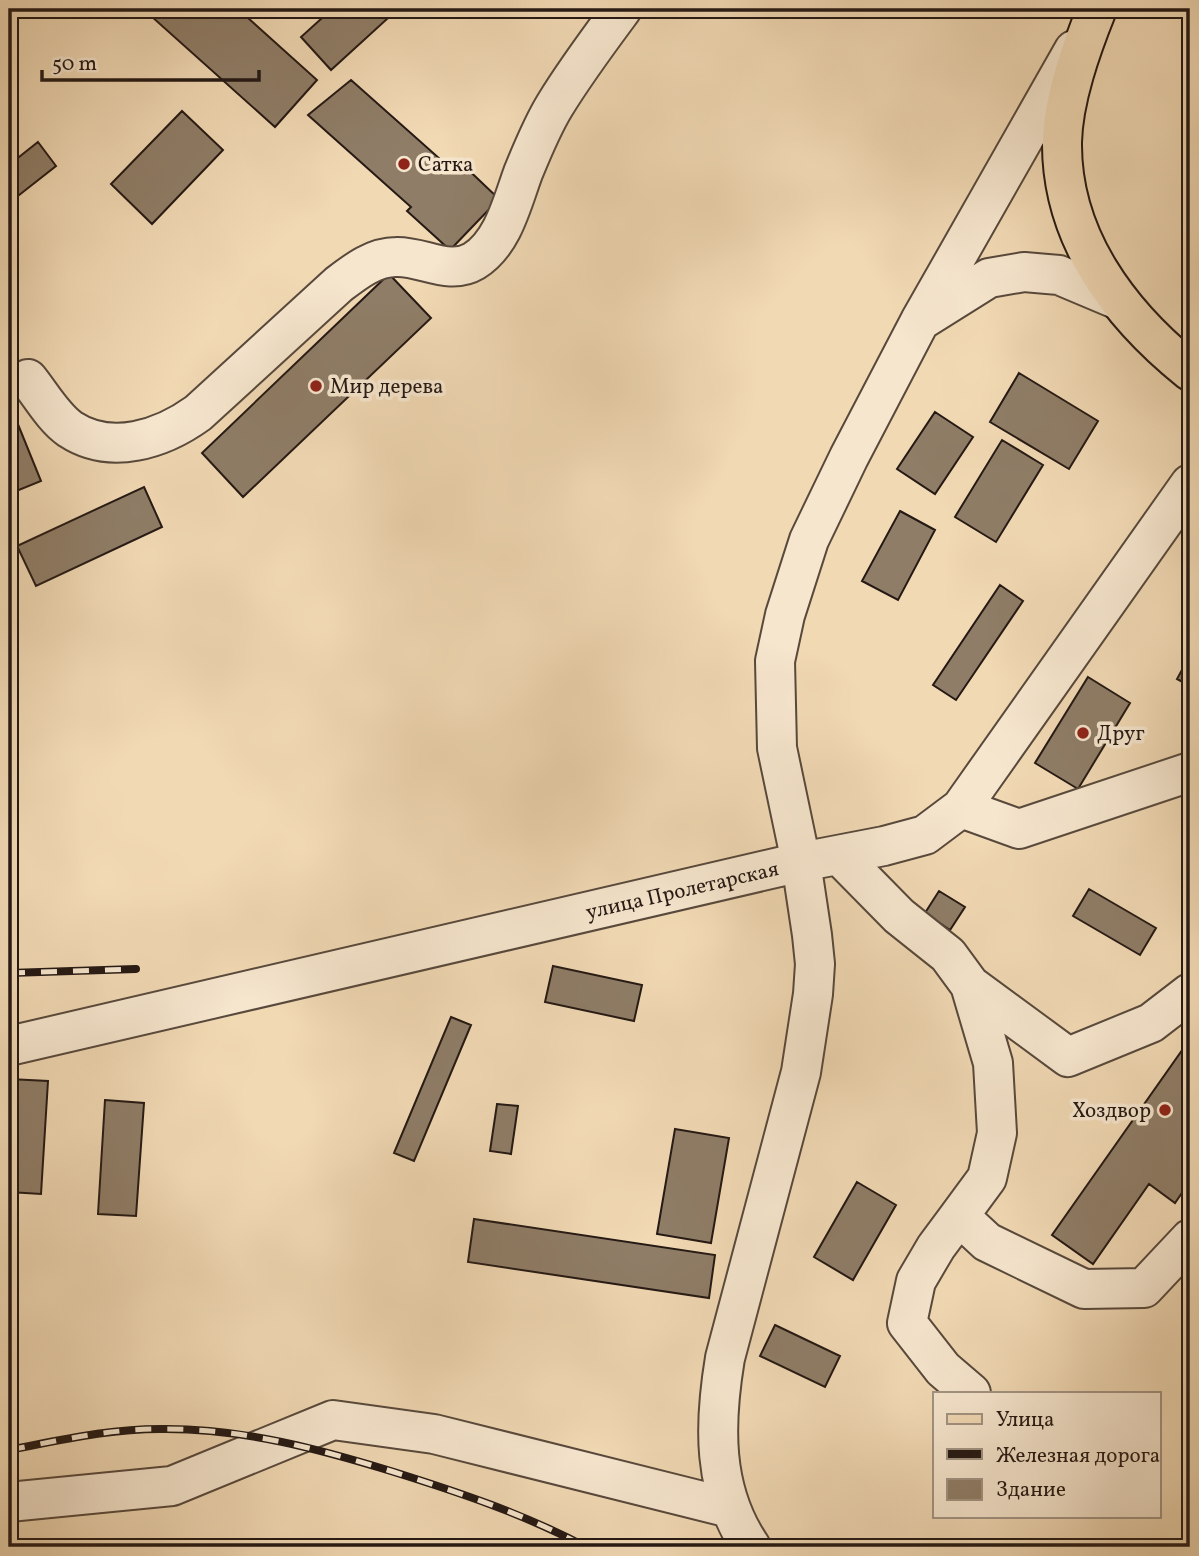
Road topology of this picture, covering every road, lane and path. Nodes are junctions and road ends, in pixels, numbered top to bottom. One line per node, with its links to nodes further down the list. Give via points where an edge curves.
1 (622, 9): 6 (street, via 554,107 510,212 478,259 453,268 397,257 364,266 198,413 142,440 104,442 70,429)
2 (1096, 12): 3 (main road, via 1071,83 1062,141 1065,185 1092,261); 4 (street)
3 (1116, 299): 4 (street, via 1059,275 1024,272 989,278); 5 (main road)
4 (920, 321): 11 (street, via 809,540 785,615 775,661 777,748)
5 (1190, 370)
6 (28, 379)
7 (1190, 485): 9 (street, улица Пролетарская)
8 (1190, 772): 9 (street, via 1019,829)
9 (961, 808): 10 (street, улица Пролетарская, via 925,835)
10 (839, 855): 11 (street, улица Пролетарская); 12 (street, via 900,916 948,955)
11 (801, 862): 14 (street, улица Пролетарская); 19 (street, via 815,964 813,994 801,1072 725,1358 718,1400 720,1477)
12 (970, 985): 13 (street, via 1068,1057 1150,1023); 15 (street, via 993,1063 997,1133 988,1178)
13 (1190, 993)
14 (9, 1046)
15 (959, 1216): 16 (street, via 987,1242 1084,1289 1144,1287); 17 (street, via 916,1281 907,1323 943,1369)
16 (1190, 1239)
17 (970, 1392)
18 (9, 1502): 19 (street, via 172,1486 333,1420 435,1434)
19 (730, 1508): 20 (street)
20 (751, 1547)

